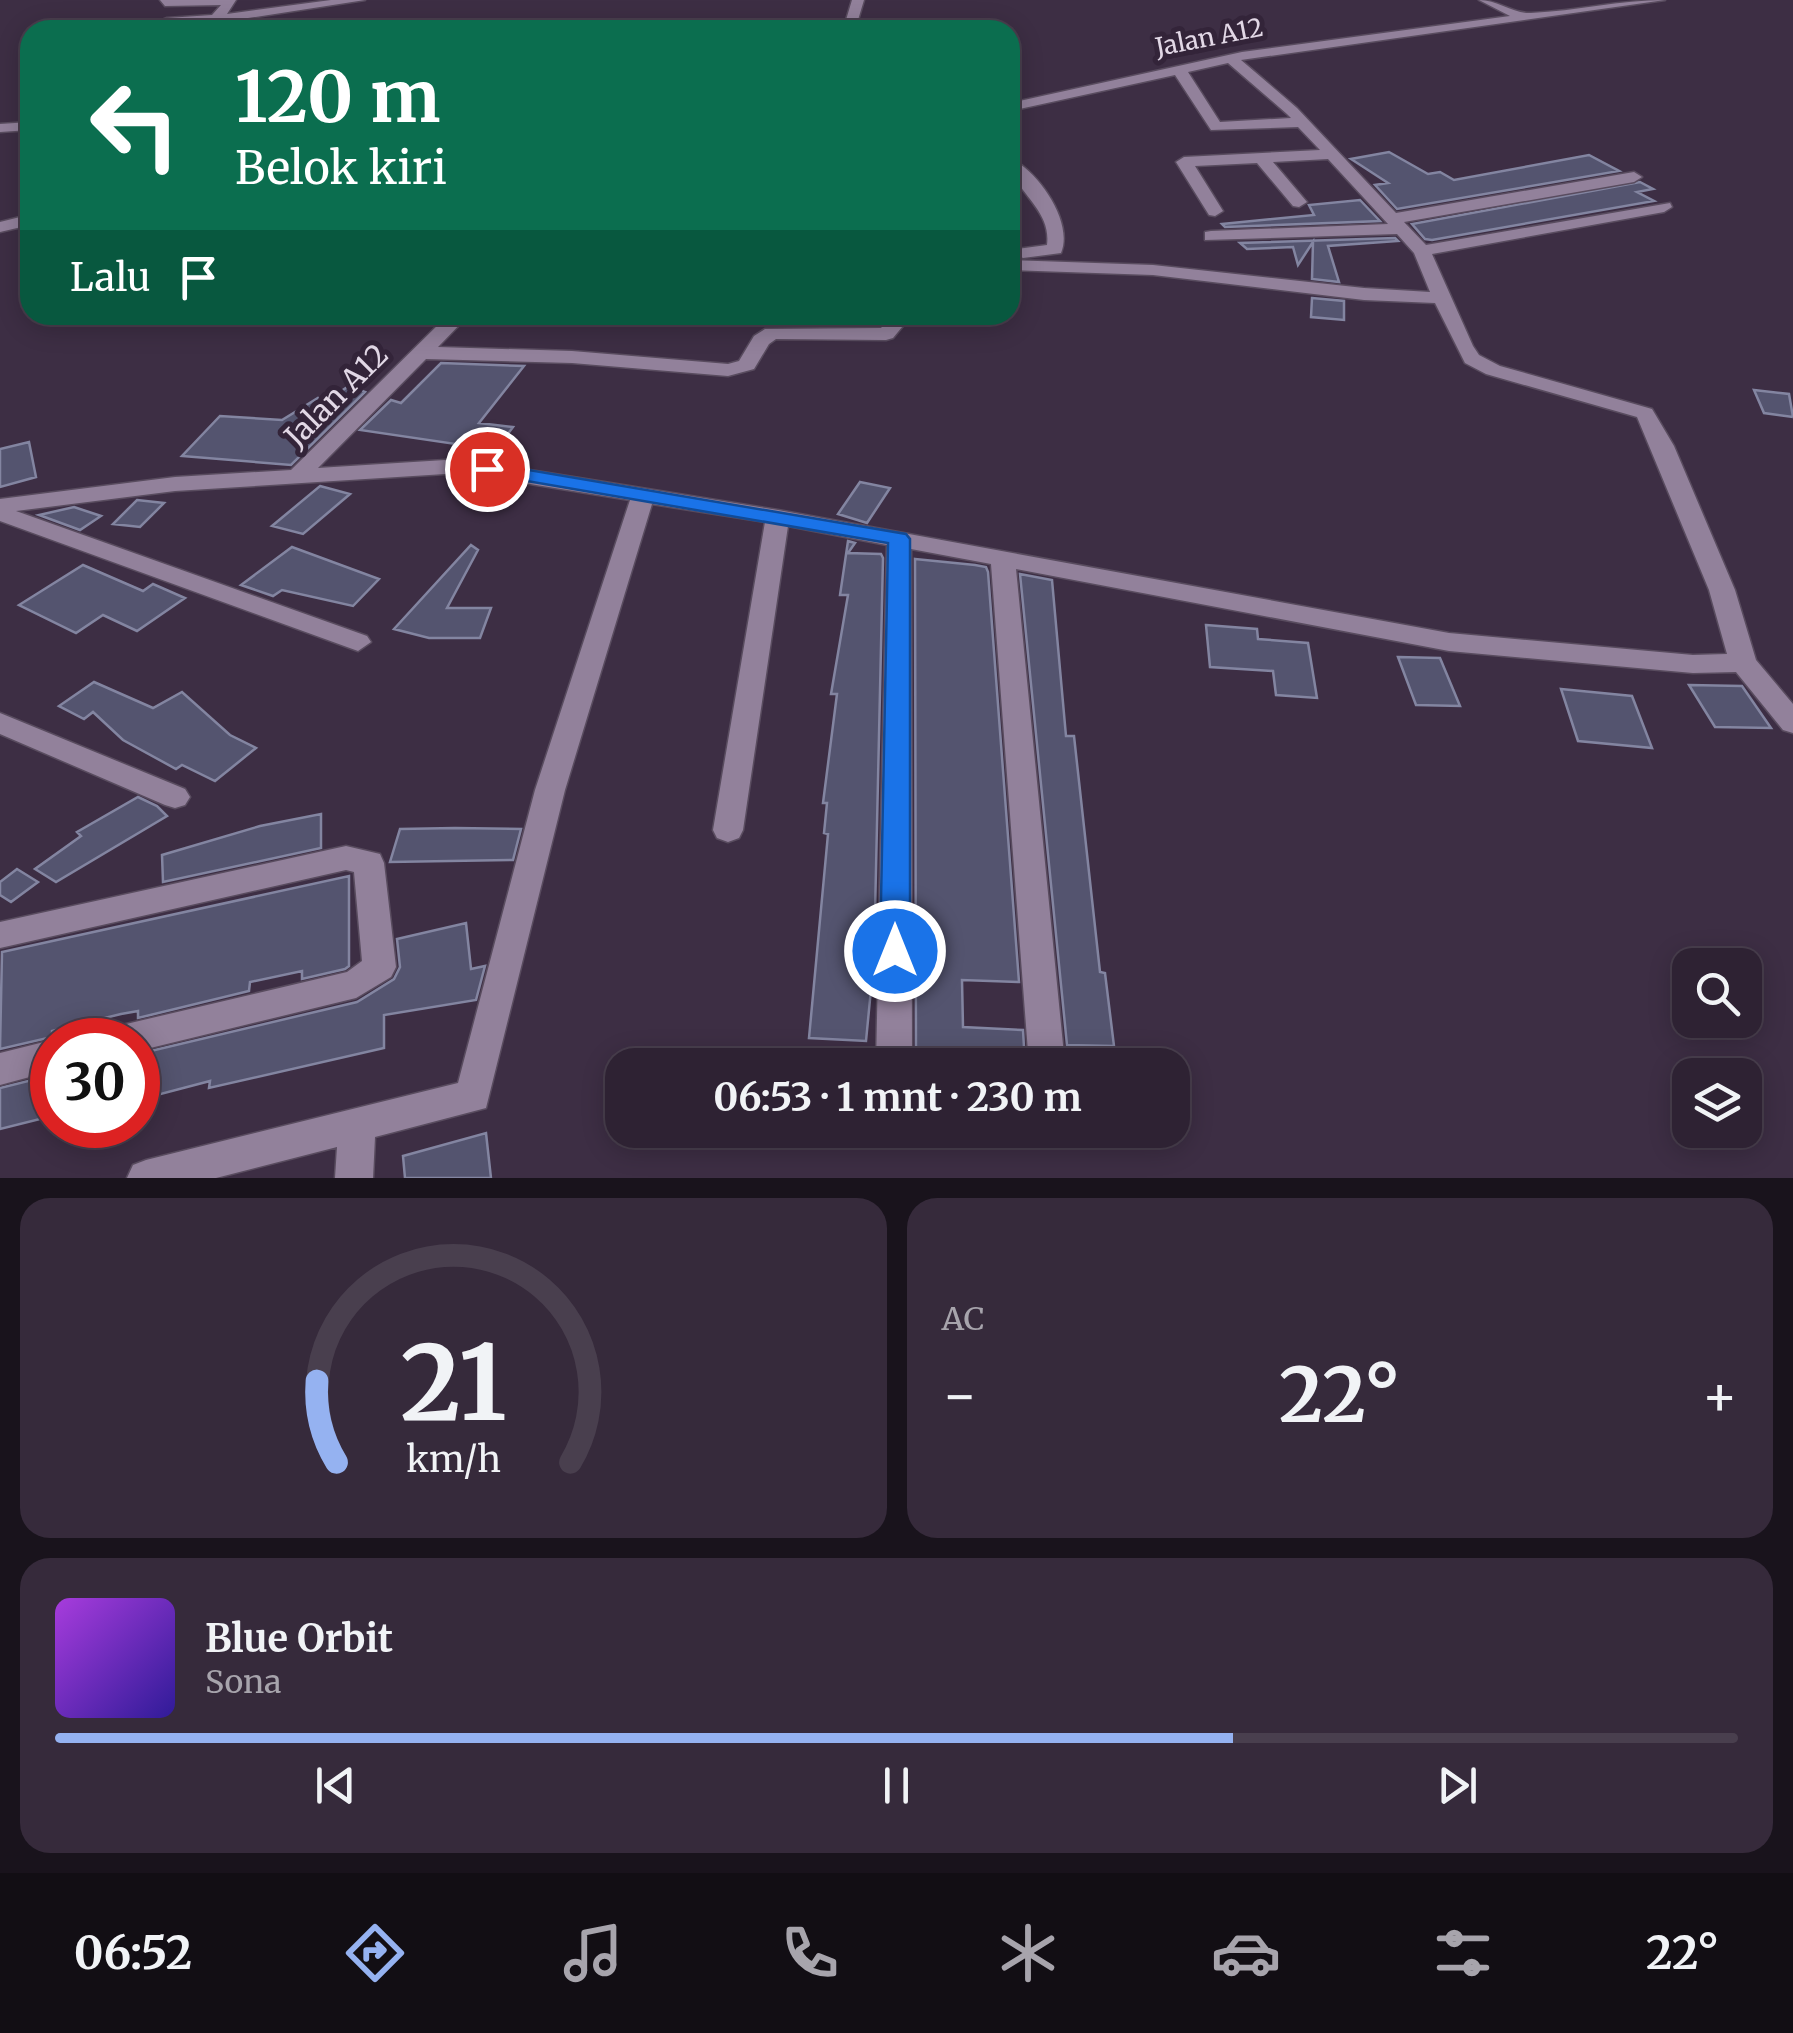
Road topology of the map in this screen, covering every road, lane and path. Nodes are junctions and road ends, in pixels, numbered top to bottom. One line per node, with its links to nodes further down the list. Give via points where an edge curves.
1 (359, 0): 7 (street)
2 (1527, 0): 6 (street)
3 (1659, 0): 8 (street, Jalan A12)
4 (232, 1): 5 (street); 9 (street)
5 (165, 2)
6 (1490, 2): 8 (street)
7 (299, 4): 9 (street)
8 (1526, 19): 10 (street, Jalan A12)
9 (216, 20)
10 (1232, 60): 11 (street, Jalan A12); 13 (street)
11 (1180, 70): 12 (street, Jalan A12); 13 (street, via 1216,127)
12 (1020, 105)
13 (1303, 122): 14 (street)
14 (1332, 154): 15 (street); 21 (street)
15 (1261, 158): 18 (street); 20 (street, via 1184,162)
16 (1020, 175): 24 (street, via 1048,207 1058,240 1055,250)
17 (1634, 177): 21 (street)
18 (1299, 202)
19 (1664, 207): 23 (street)
20 (1215, 211)
21 (1396, 224): 22 (street); 23 (street)
22 (1212, 236)
23 (1422, 251): 26 (street)
24 (1020, 253)
25 (1020, 265): 26 (street, via 1153,270)
26 (1442, 298): 37 (street, via 1463,346 1481,366 1645,413 1722,590)
27 (449, 325): 29 (street, Jalan A12)
28 (894, 325): 29 (street, via 886,334 772,333 747,365 728,370)
29 (421, 353): 30 (street, Jalan A12)
30 (299, 476): 31 (street, via 461,466); 32 (street, via 175,484)
31 (643, 495): 33 (street); 48 (street, via 550,790 473,1096)
32 (0, 510): 36 (street)
33 (778, 517): 34 (street); 41 (street)
34 (899, 539): 35 (street); 44 (street)
35 (1003, 559): 37 (street, via 1450,642 1620,659); 45 (street)
36 (358, 642)
37 (1744, 662): 39 (street)
38 (0, 722): 40 (street)
39 (1793, 723)
40 (176, 796)
41 (728, 830)
42 (0, 936): 43 (street, via 346,858 370,863 379,967 370,977)
43 (160, 1031)
44 (894, 1048)
45 (1046, 1048)
46 (30, 1062): 47 (street)
47 (0, 1069)
48 (358, 1126): 49 (street); 50 (street)
49 (146, 1178)
50 (354, 1178)

